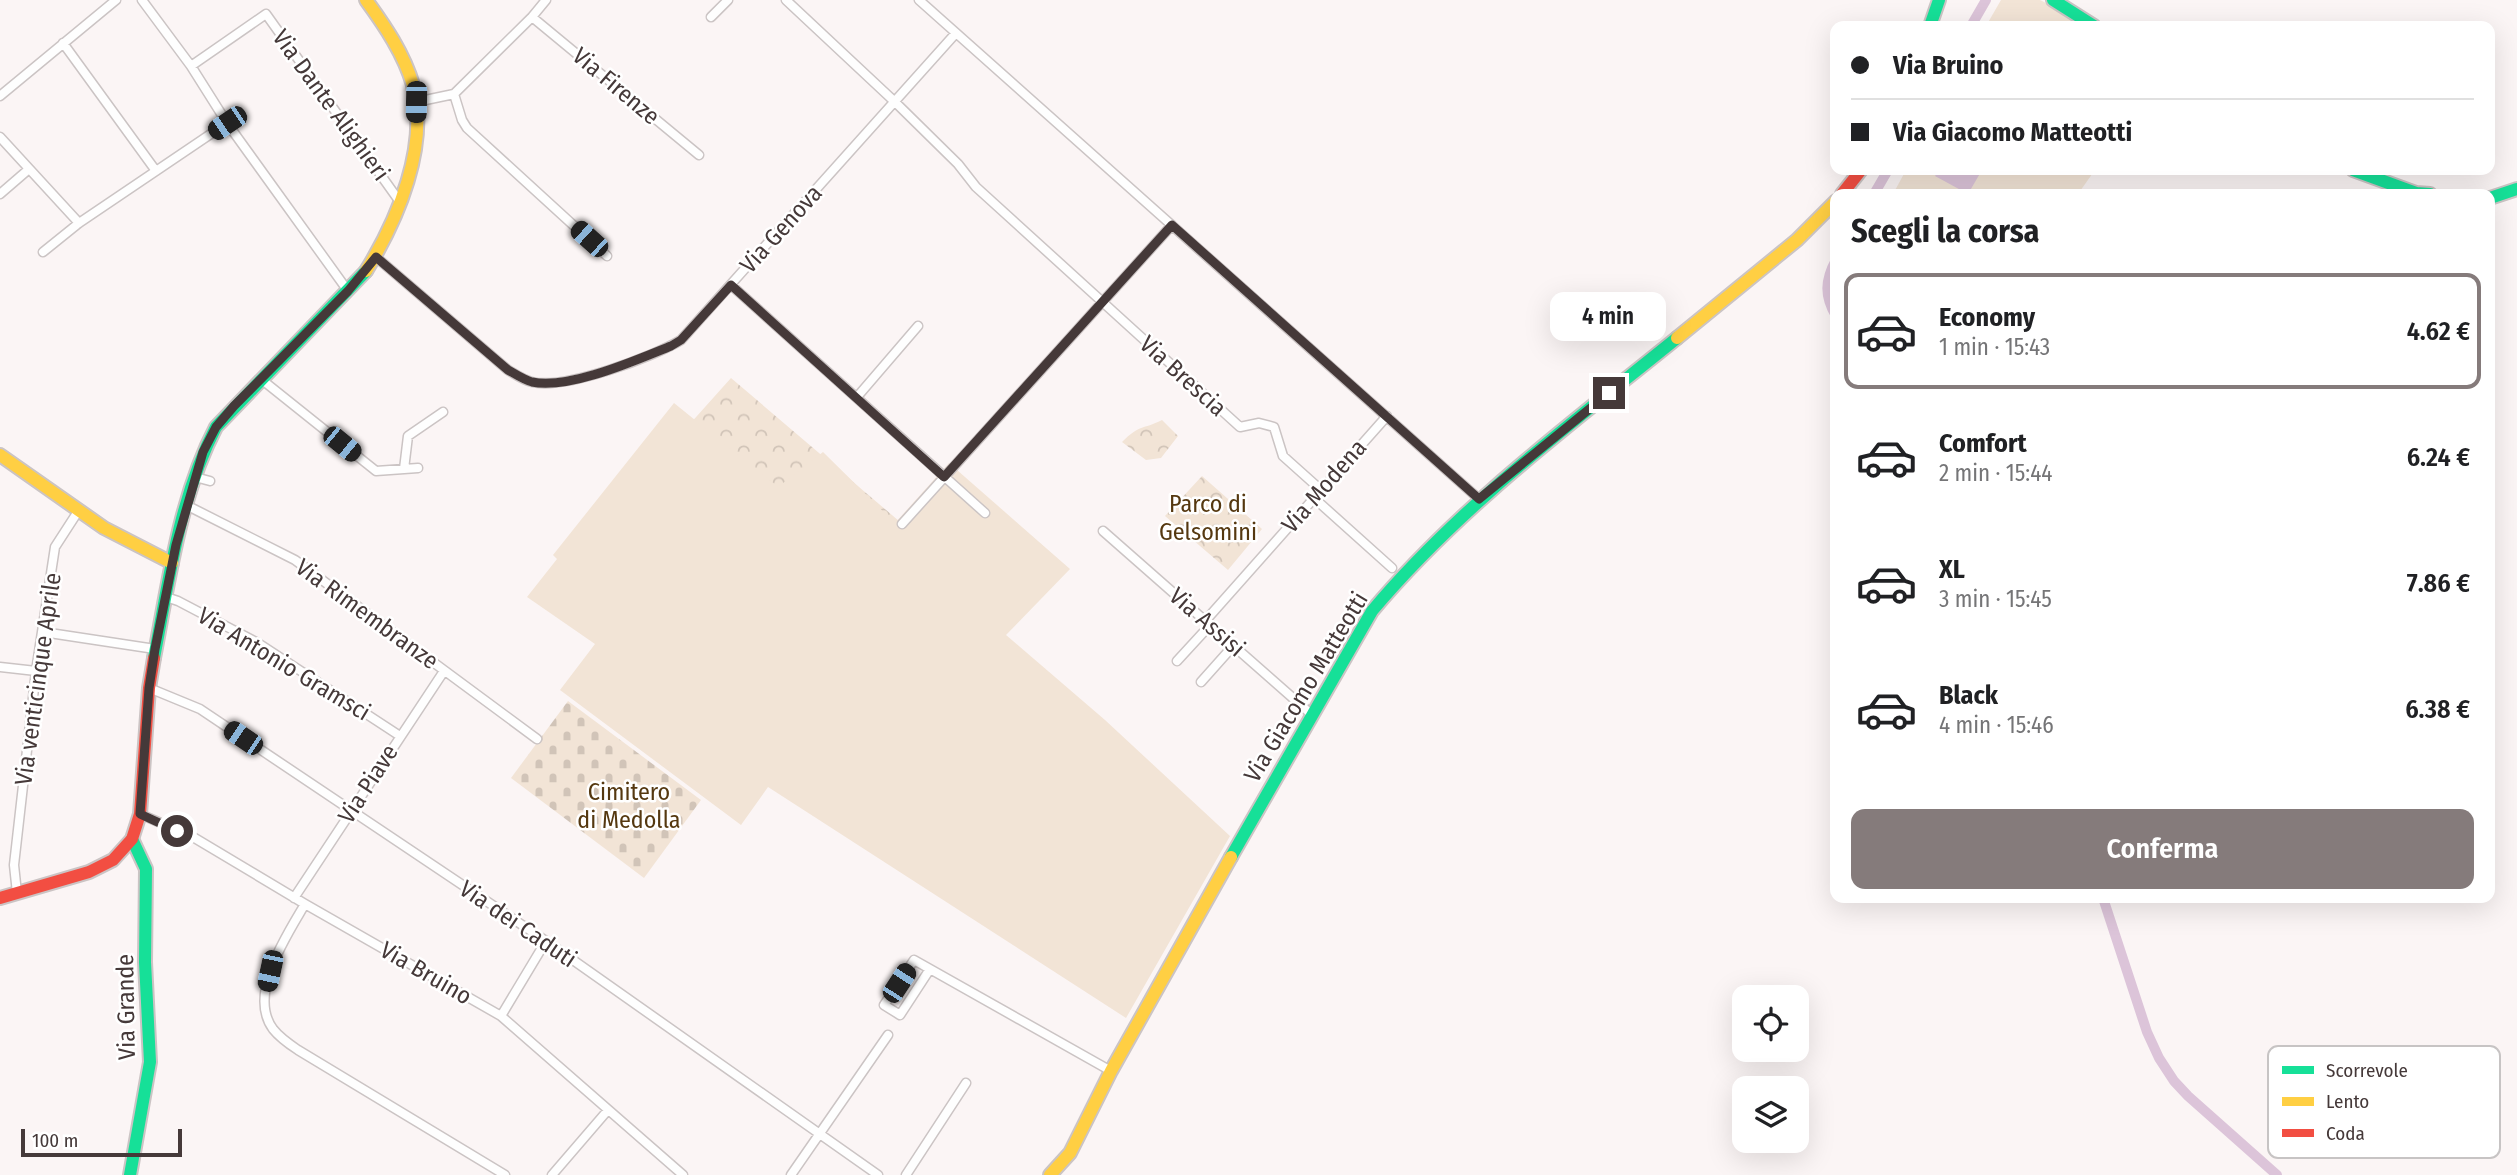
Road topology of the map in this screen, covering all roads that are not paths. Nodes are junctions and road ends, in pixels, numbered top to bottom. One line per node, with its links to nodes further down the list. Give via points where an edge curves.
1 (116, 0): 15 (street)
2 (142, 0): 16 (street)
3 (366, 0): 19 (street, via 396,44)
4 (546, 0): 10 (street)
5 (728, 0): 11 (street)
6 (786, 0): 20 (street)
7 (919, 0): 14 (street)
8 (1939, 0): 12 (street)
9 (2053, 0): 13 (street)
10 (532, 17): 17 (street); 23 (street, Via Firenze)
11 (711, 17)
12 (1932, 21)
13 (2086, 21)
14 (956, 33): 20 (street, Via Genova); 36 (street)
15 (63, 43): 18 (street); 25 (street)
16 (191, 66): 21 (street); 33 (street, Via Dante Alighieri, via 266,14)
17 (454, 94): 19 (street); 38 (street, via 467,128)
18 (0, 96)
19 (416, 102): 33 (street, via 413,148)
20 (895, 102): 40 (street, Via Genova); 42 (street, via 976,187)
21 (227, 123): 25 (street); 41 (street)
22 (0, 137): 24 (street)
23 (699, 155)
24 (29, 169): 31 (street); 35 (street)
25 (156, 171): 35 (street)
26 (1857, 175): 28 (street)
27 (2367, 175): 29 (street)
28 (1846, 189)
29 (2405, 189)
30 (2517, 189): 32 (street)
31 (0, 194)
32 (2495, 196)
33 (400, 202): 39 (street)
34 (1830, 207): 56 (street, Via Giacomo Matteotti, via 1797,240)
35 (79, 223): 37 (street)
36 (1172, 225): 42 (street); 47 (street)
37 (43, 252)
38 (607, 256)
39 (376, 257): 40 (street, Via Genova, via 508,370 531,382 581,379 671,346); 41 (street)
40 (731, 285): 45 (street)
41 (348, 291): 44 (street)
42 (1101, 303): 52 (street); 54 (street, Via Brescia, via 1240,427 1259,423 1274,428 1283,456)
43 (918, 326): 45 (street)
44 (261, 379): 50 (street, via 376,471); 51 (street, via 216,427)
45 (857, 397): 52 (street)
46 (443, 412): 50 (street, via 408,436)
47 (1387, 416): 54 (street, Via Modena); 56 (street)
48 (0, 455): 58 (street)
49 (418, 468): 50 (street)
50 (404, 469)
51 (195, 477): 53 (street); 57 (street)
52 (944, 477): 59 (street); 60 (street)
53 (210, 481)
54 (1321, 490): 55 (street, Via Modena)
55 (1314, 498): 63 (street); 65 (street, Via Modena)
56 (1479, 499): 75 (street, Via Giacomo Matteotti, via 1373,611)
57 (186, 505): 62 (street); 72 (street, Via Rimembranze, via 295,560)
58 (77, 513): 62 (street, via 138,550); 66 (street, Via venticinque Aprile, via 55,547)
59 (985, 513)
60 (902, 524)
61 (1102, 531): 65 (street, Via Assisi)
62 (172, 563): 64 (street)
63 (1392, 568)
64 (166, 597): 68 (street); 76 (street, Via Antonio Gramsci, via 258,643)
65 (1208, 622): 67 (street, Via Assisi); 69 (street, Via Modena)
66 (43, 632): 68 (street); 71 (street, Via venticinque Aprile)
67 (1234, 645): 73 (street); 75 (street, Via Assisi)
68 (155, 649): 74 (street)
69 (1177, 661)
70 (0, 667): 71 (street)
71 (37, 671): 81 (street, Via venticinque Aprile, via 15,865)
72 (444, 671): 76 (street, Via Piave); 77 (street, Via Rimembranze)
73 (1200, 682)
74 (149, 688): 78 (street, Via dei Caduti, via 200,709); 79 (street)
75 (1311, 714): 89 (street, Via Giacomo Matteotti)
76 (400, 736): 78 (street, Via Piave)
77 (537, 739)
78 (350, 812): 83 (street, Via Piave); 85 (street, Via dei Caduti)
79 (140, 814): 80 (street); 83 (street, Via Bruino, via 193,837)
80 (132, 839): 81 (street, via 113,860 89,872); 93 (street, Via Grande, via 146,869 150,1062)
81 (17, 893): 82 (street)
82 (0, 898)
83 (294, 898): 84 (street, Via Bruino)
84 (304, 904): 87 (street, Via Bruino); 94 (street, via 270,971 265,1010 271,1027 298,1050)
85 (545, 941): 87 (street); 92 (street, Via dei Caduti)
86 (930, 969): 86 (street, via 914,960 884,1005 900,1016); 89 (street)
87 (501, 1016): 91 (street, Via Bruino)
88 (888, 1035): 92 (street)
89 (1111, 1071): 100 (street, Via Giacomo Matteotti, via 1070,1153)
90 (966, 1083): 99 (street)
91 (608, 1110): 95 (street); 96 (street, Via Bruino)
92 (819, 1134): 97 (street); 98 (street, Via dei Caduti)
93 (130, 1175)
94 (505, 1175)
95 (552, 1175)
96 (683, 1175)
97 (790, 1175)
98 (878, 1175)
99 (906, 1175)
100 (1050, 1175)

